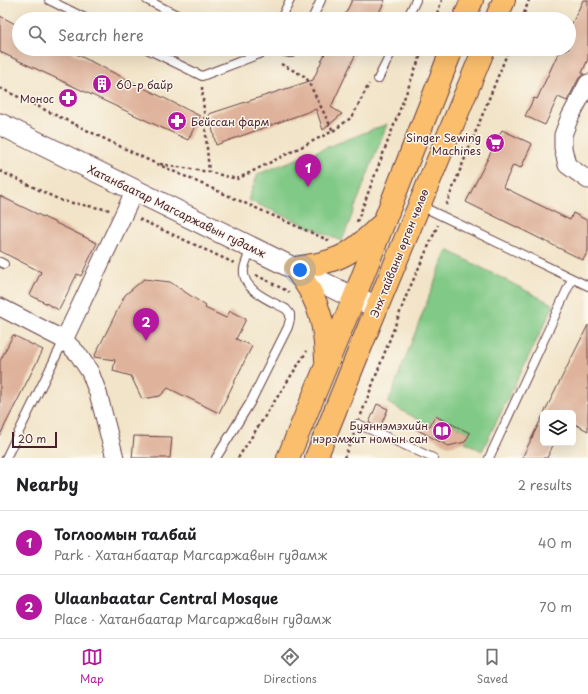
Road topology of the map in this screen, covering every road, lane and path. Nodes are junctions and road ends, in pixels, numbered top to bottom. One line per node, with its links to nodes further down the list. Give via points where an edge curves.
1 (48, 0): 10 (lane)
2 (147, 0): 11 (lane)
3 (290, 0): 12 (lane)
4 (321, 0): 13 (lane)
5 (416, 0): 14 (lane)
6 (442, 0): 15 (path)
7 (472, 0): 16 (highway)
8 (504, 0): 17 (highway)
9 (529, 0): 18 (path)
10 (73, 12)
11 (171, 12)
12 (284, 12)
13 (315, 12)
14 (410, 12)
15 (438, 12)
16 (467, 12)
17 (499, 12)
18 (525, 12)
19 (161, 56): 27 (lane)
20 (252, 56): 27 (lane)
21 (272, 56): 33 (path, via 306,77)
22 (390, 56): 28 (lane)
23 (420, 56): 43 (path)
24 (449, 56): 42 (highway)
25 (481, 56): 39 (highway, Энх тайваны өргөн чөлөө)
26 (506, 56): 41 (path)
27 (202, 76): 36 (path)
28 (378, 79)
29 (588, 83): 37 (street, via 563,135 567,165)
30 (368, 86): 33 (path, via 352,117)
31 (0, 88): 34 (path)
32 (0, 124): 38 (street, Хатанбаатар Магсаржавын гудамж)
33 (333, 131): 36 (path, via 237,180)
34 (157, 164): 36 (path); 44 (path)
35 (0, 171): 40 (path, via 62,201)
36 (209, 172)
37 (588, 180)
38 (135, 190): 40 (street); 45 (street, Хатанбаатар Магсаржавын гудамж)
39 (419, 205): 41 (lane); 52 (highway, Энх тайваны өргөн чөлөө)
40 (125, 212): 46 (path); 54 (street)
41 (442, 216): 48 (lane); 57 (path, via 407,294)
42 (384, 222): 47 (highway, via 346,254 325,263); 51 (highway)
43 (355, 227)
44 (332, 242)
45 (252, 247): 46 (lane); 47 (street, Хатанбаатар Магсаржавын гудамж)
46 (244, 268): 50 (path); 60 (lane, via 245,280 253,290 286,310 290,314 290,319 250,403)
47 (295, 268): 51 (street, Хатанбаатар Магсаржавын гудамж); 56 (highway, via 319,311)
48 (572, 279): 49 (lane); 66 (lane)
49 (588, 286)
50 (289, 292)
51 (354, 298): 52 (street, Хатанбаатар Магсаржавын гудамж); 56 (highway)
52 (377, 306): 63 (highway, Энх тайваны өргөн чөлөө)
53 (0, 307): 54 (street)
54 (64, 340): 58 (lane); 59 (street, via 78,354 90,372)
55 (310, 346): 61 (path)
56 (327, 363): 62 (highway)
57 (358, 424): 64 (path); 65 (lane)
58 (6, 458)
59 (115, 458)
60 (216, 458)
61 (238, 458)
62 (288, 458)
63 (316, 458)
64 (344, 458)
65 (433, 458)
66 (489, 458)

